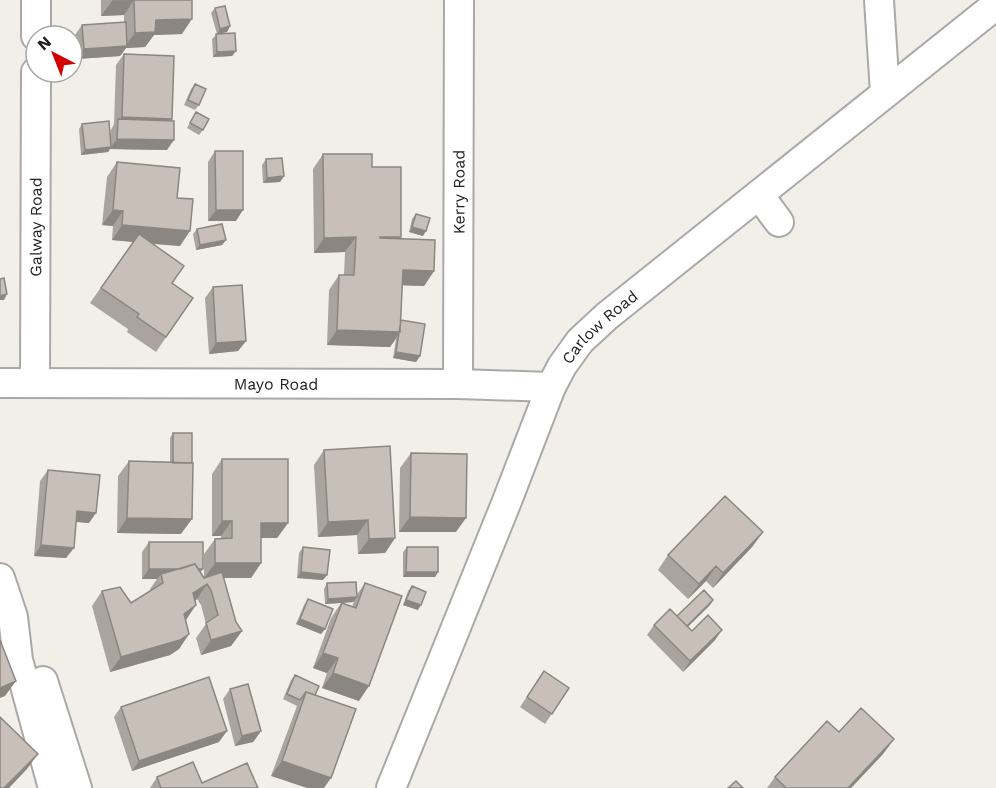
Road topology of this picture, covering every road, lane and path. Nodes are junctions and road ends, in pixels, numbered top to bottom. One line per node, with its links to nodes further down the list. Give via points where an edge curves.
1 (36, 0): 5 (street)
2 (459, 0): 12 (street, Kerry Road)
3 (879, 0): 7 (street)
4 (996, 4): 7 (street, Carlow Road)
5 (36, 24)
6 (36, 84): 11 (street, Galway Road)
7 (885, 93): 8 (street, Carlow Road)
8 (759, 195): 9 (street); 13 (street, Carlow Road, via 594,328 571,353)
9 (779, 222)
10 (0, 383): 11 (street, Mayo Road)
11 (35, 383): 12 (street, Mayo Road)
12 (458, 384): 13 (street, Mayo Road)
13 (551, 387): 18 (street, Carlow Road)
14 (0, 578): 15 (street)
15 (13, 617): 16 (street, via 18,660); 17 (street, via 35,655)
16 (53, 788)
17 (77, 788)
18 (391, 788)

